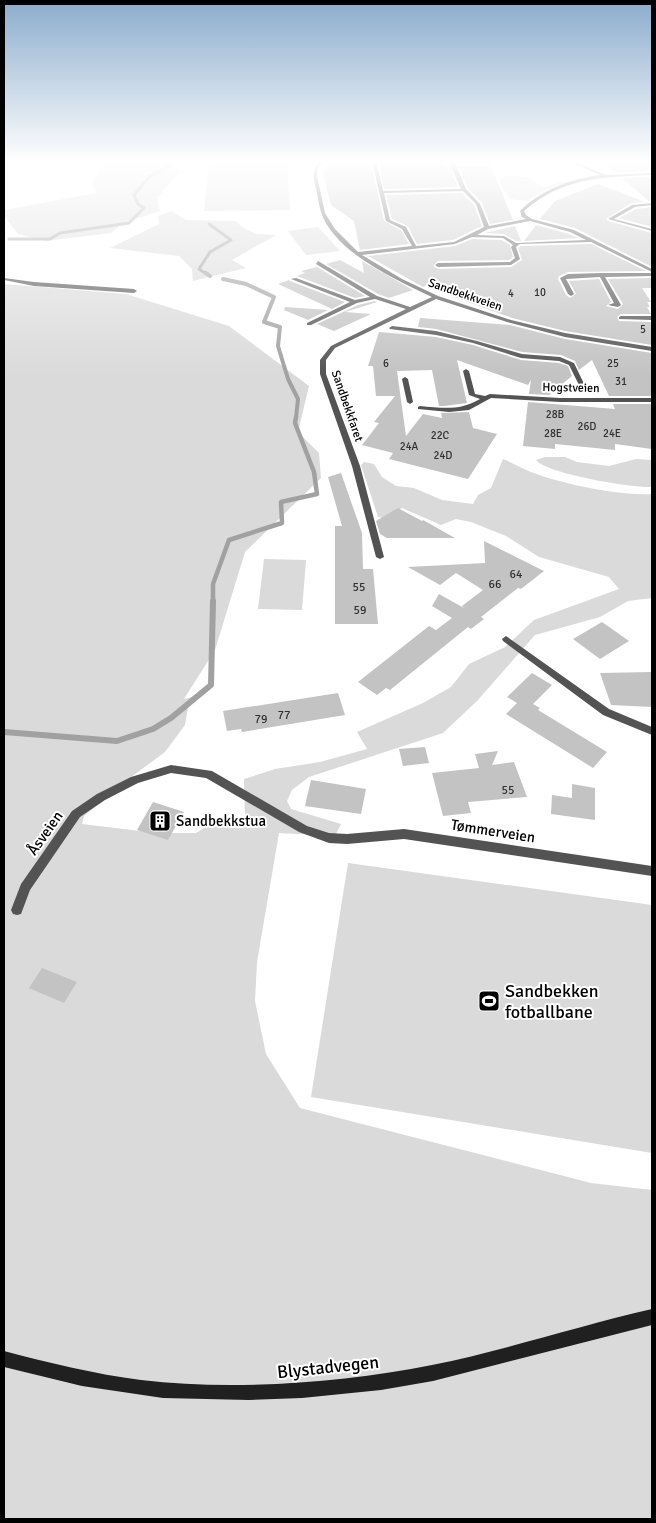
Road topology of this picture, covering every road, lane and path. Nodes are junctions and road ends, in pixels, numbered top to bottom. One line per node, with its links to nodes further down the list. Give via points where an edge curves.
1 (335, 232): 9 (street, Sandbekkveien)
2 (406, 232): 8 (street)
3 (480, 232): 5 (street)
4 (574, 232): 6 (street)
5 (473, 236): 7 (street, via 504,237); 8 (street, via 455,244)
6 (594, 241): 7 (street); 12 (street)
7 (515, 244): 11 (street, via 513,247 518,259 510,263)
8 (414, 246): 9 (street)
9 (357, 254): 20 (street, Sandbekkveien)
10 (318, 263): 19 (street)
11 (438, 265)
12 (652, 271)
13 (652, 275): 14 (street)
14 (601, 276): 18 (street, via 564,278); 22 (street, via 618,305)
15 (4, 279): 17 (street)
16 (294, 279): 21 (street)
17 (134, 291)
18 (570, 294)
19 (376, 297): 21 (street); 23 (street)
20 (436, 297): 23 (street, Sandbekkfaret); 28 (street, Sandbekkveien, via 565,335)
21 (355, 302): 26 (street)
22 (611, 305)
23 (410, 309): 36 (street, Sandbekkfaret, via 333,347 326,353 322,366 356,466)
24 (621, 318): 25 (street)
25 (652, 318)
26 (309, 324)
27 (392, 328): 31 (street, via 455,336 521,356 560,359 572,364)
28 (652, 349)
29 (466, 370): 32 (street, via 472,395)
30 (405, 379): 34 (street)
31 (585, 392)
32 (486, 397): 33 (street, Hogstveien); 35 (street, via 468,408)
33 (652, 400)
34 (410, 402)
35 (420, 408)
36 (380, 557)
37 (506, 639): 38 (street, via 606,712)
38 (652, 730)
39 (172, 769): 40 (street, Tømmerveien, via 208,774 303,829 329,838 404,834); 41 (street, Åsveien, via 135,780 76,814 25,888)
40 (652, 871)
41 (17, 910)
42 (652, 1317): 43 (main road, Blystadvegen, via 432,1373 382,1382 272,1392 155,1389 61,1374)
43 (4, 1358)

